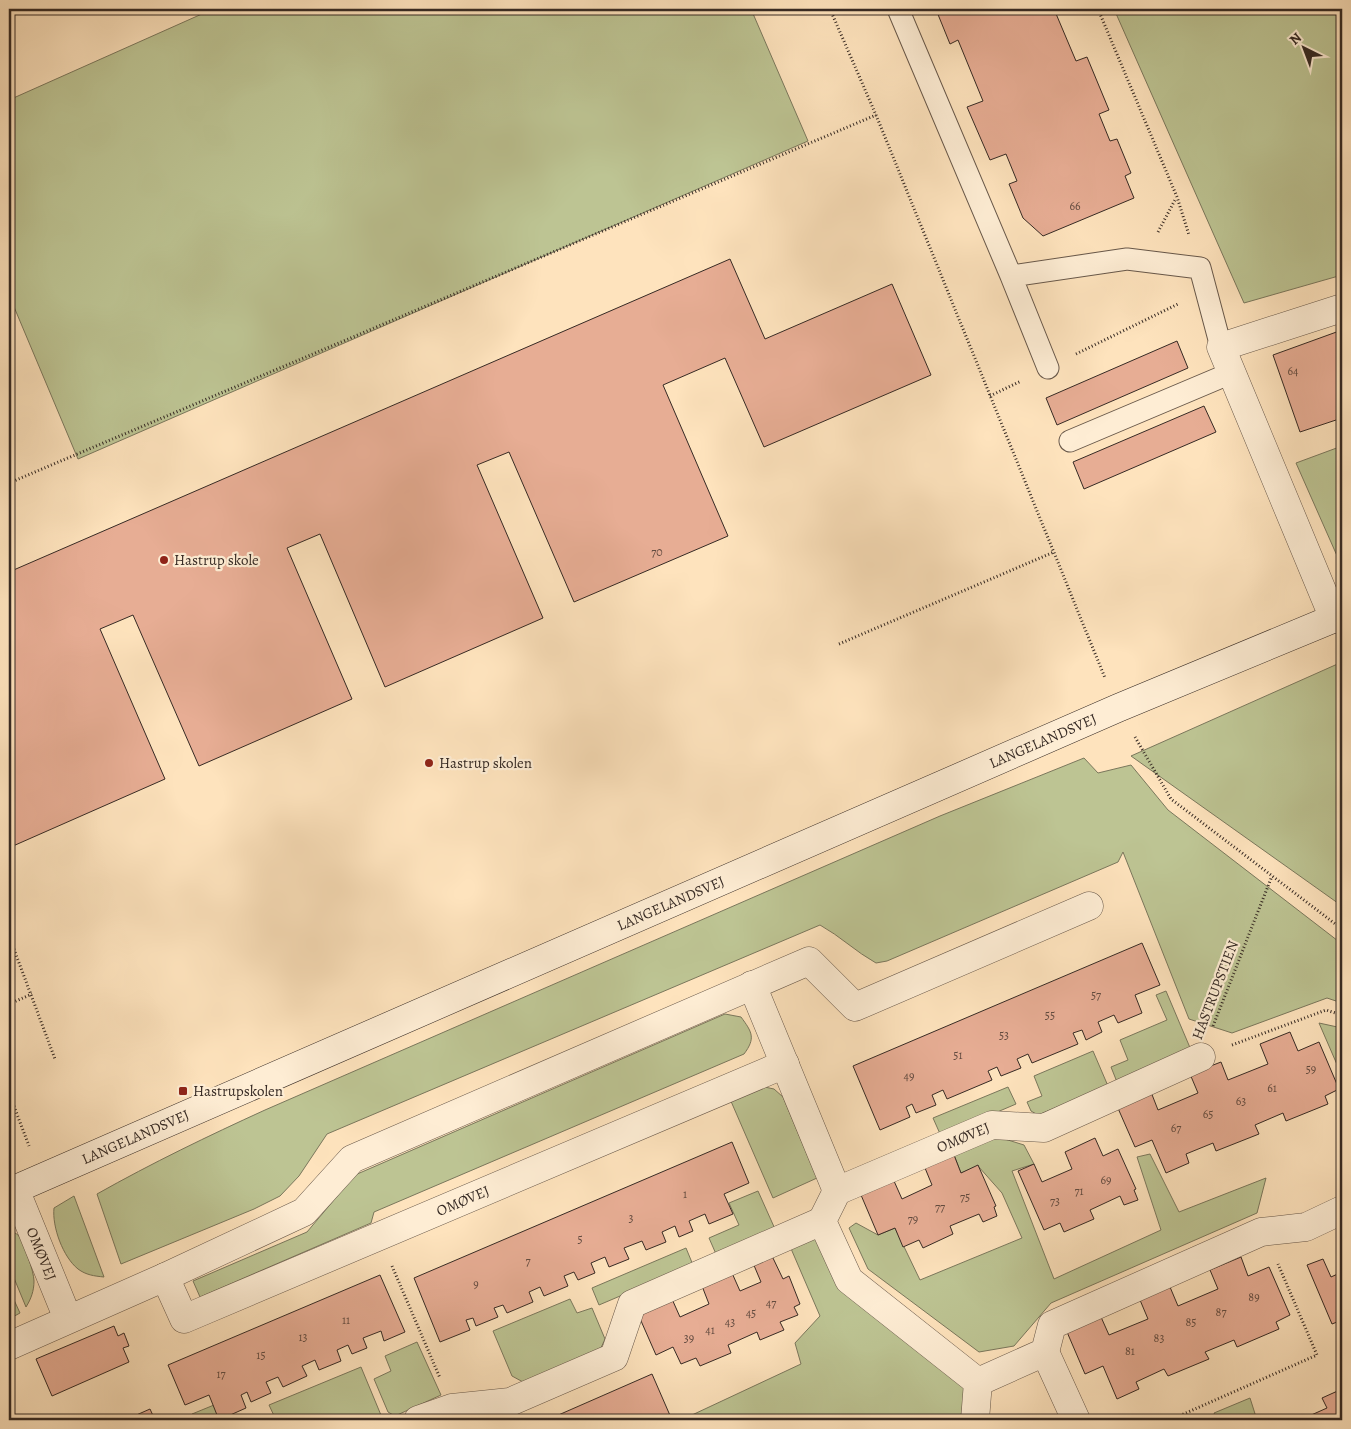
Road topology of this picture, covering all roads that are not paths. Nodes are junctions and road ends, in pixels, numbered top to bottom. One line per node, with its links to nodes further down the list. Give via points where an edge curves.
1 (898, 9): 2 (lane)
2 (1011, 276): 4 (lane, via 1127,259 1200,268); 5 (lane)
3 (1342, 308): 4 (street)
4 (1221, 347): 6 (street, LANGELANDSVEJ)
5 (1048, 368)
6 (1231, 373): 7 (lane); 8 (street, LANGELANDSVEJ)
7 (1070, 441)
8 (1338, 617): 13 (street, LANGELANDSVEJ, via 1118,708)
9 (1089, 906): 10 (street, via 855,1007 808,961)
10 (752, 985): 12 (street); 17 (street, via 352,1159 304,1212)
11 (1201, 1057): 14 (street, OMØVEJ, via 1044,1128 992,1125)
12 (784, 1064): 14 (street); 17 (street, OMØVEJ, via 184,1319)
13 (12, 1190): 18 (street, OMØVEJ)
14 (837, 1192): 16 (street)
15 (1342, 1210): 20 (street, via 1306,1227 1261,1232 1052,1325)
16 (822, 1221): 21 (street, via 849,1280); 22 (street, via 632,1304 614,1357 510,1402 452,1408)
17 (165, 1277): 18 (street)
18 (68, 1319): 19 (street)
19 (9, 1346)
20 (1045, 1352): 21 (street); 24 (street)
21 (978, 1382): 23 (street)
22 (418, 1420)
23 (975, 1420)
24 (1076, 1420)

